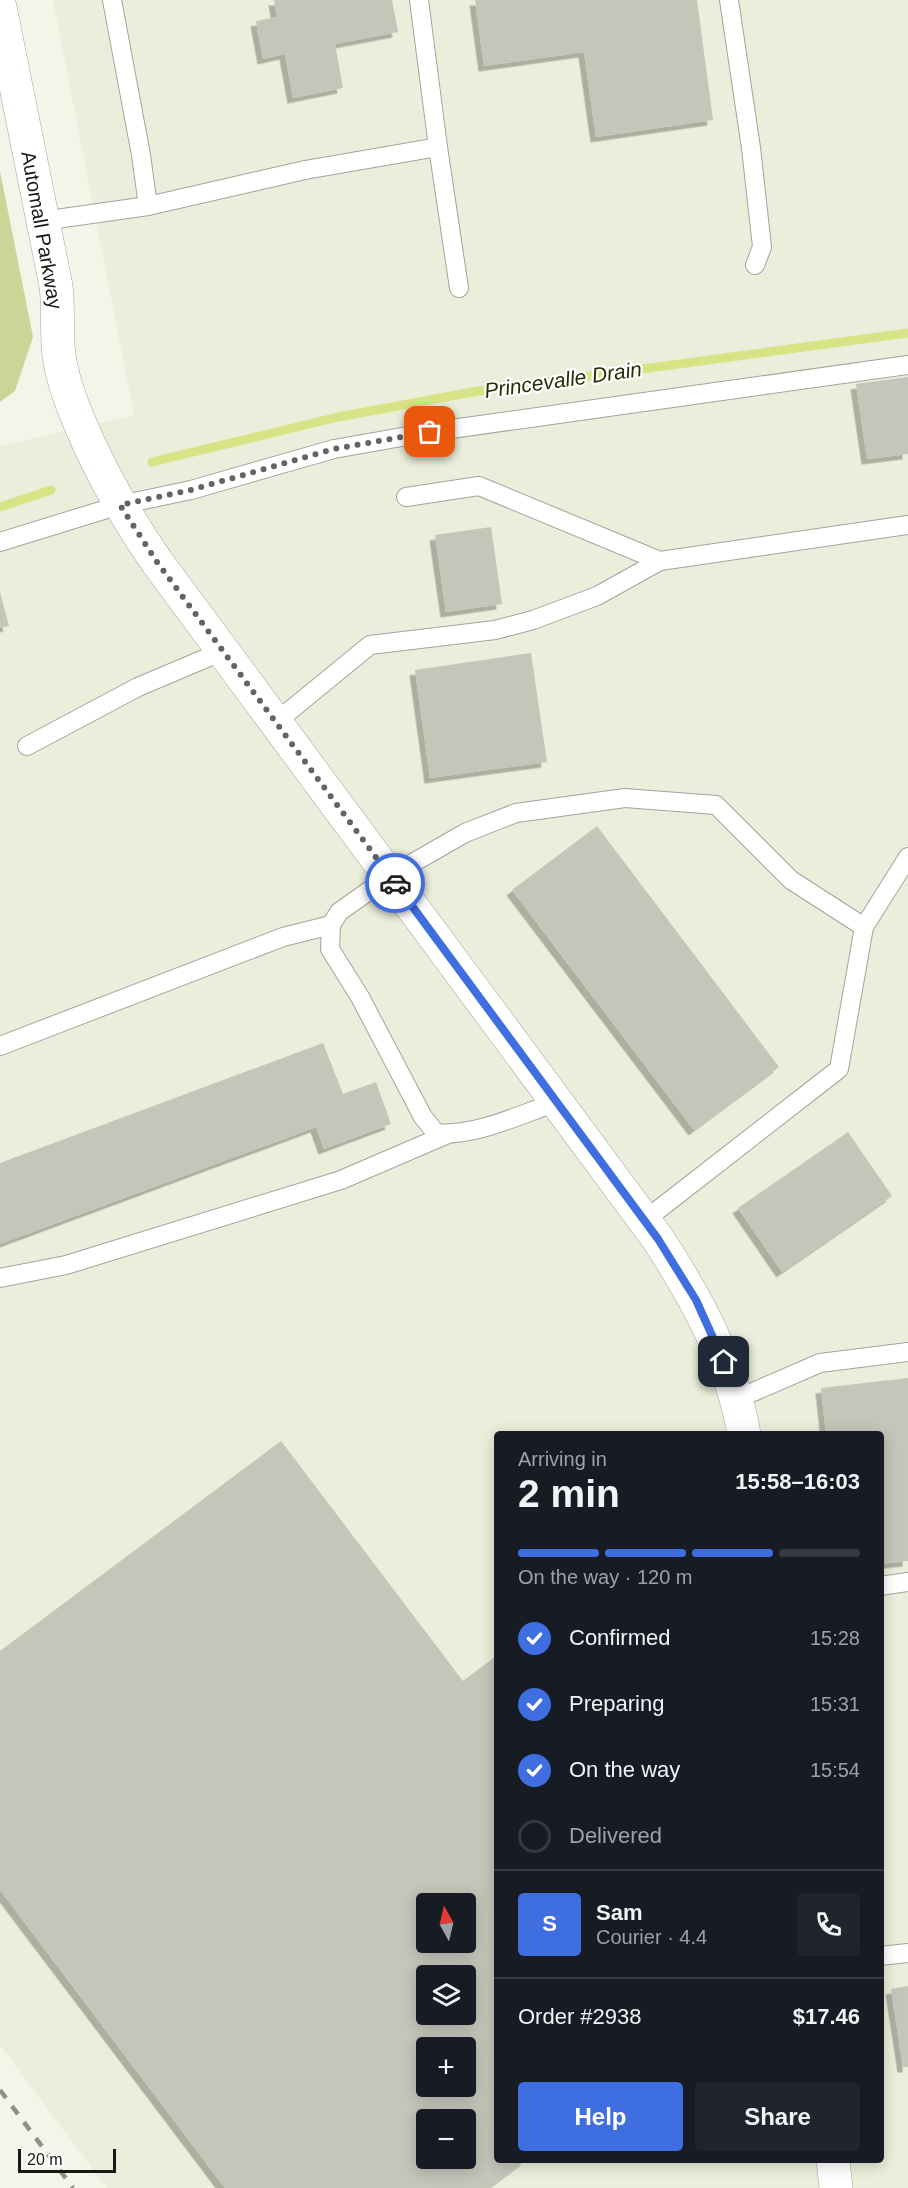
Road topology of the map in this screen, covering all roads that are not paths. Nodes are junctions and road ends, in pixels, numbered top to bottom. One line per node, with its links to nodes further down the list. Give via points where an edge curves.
1 (112, 0): 6 (lane)
2 (419, 0): 5 (lane)
3 (729, 0): 8 (lane, via 762,247)
4 (0, 7): 7 (street, Automall Parkway)
5 (438, 147): 6 (lane, via 305,170); 9 (lane)
6 (148, 206): 7 (lane)
7 (42, 221): 12 (street, Automall Parkway, via 56,286 58,353 63,378 90,447)
8 (755, 265)
9 (459, 288)
10 (908, 364): 12 (lane, via 334,449 191,490)
11 (406, 497): 15 (lane, via 479,486)
12 (120, 505): 14 (lane); 16 (street, Automall Parkway)
13 (908, 525): 15 (lane)
14 (0, 542)
15 (660, 561): 17 (lane, via 597,596 533,620 495,630 370,645)
16 (223, 651): 17 (street, Automall Parkway); 18 (lane, via 138,687)
17 (276, 722): 20 (street, Automall Parkway)
18 (27, 746)
19 (908, 857): 22 (lane)
20 (390, 876): 21 (lane, via 351,902); 22 (lane, via 465,833 516,813 625,798 716,805 791,880); 24 (street, Automall Parkway)
21 (331, 925): 23 (lane, via 283,937); 25 (lane, via 330,949 423,1117 436,1133)
22 (864, 927): 26 (lane, via 839,1069)
23 (0, 1046)
24 (557, 1102): 25 (lane, via 474,1130); 26 (street, Automall Parkway)
25 (448, 1134): 27 (lane, via 341,1179 66,1265)
26 (645, 1220): 29 (street, Automall Parkway, via 696,1300)
27 (0, 1278)
28 (908, 1352): 29 (lane, via 820,1363)
29 (737, 1399): 30 (street, Automall Parkway)
30 (743, 1431)
31 (908, 1582): 32 (lane)
32 (884, 1585)
33 (908, 1953): 34 (lane)
34 (884, 1956)
35 (833, 2163): 36 (street)
36 (836, 2188)

